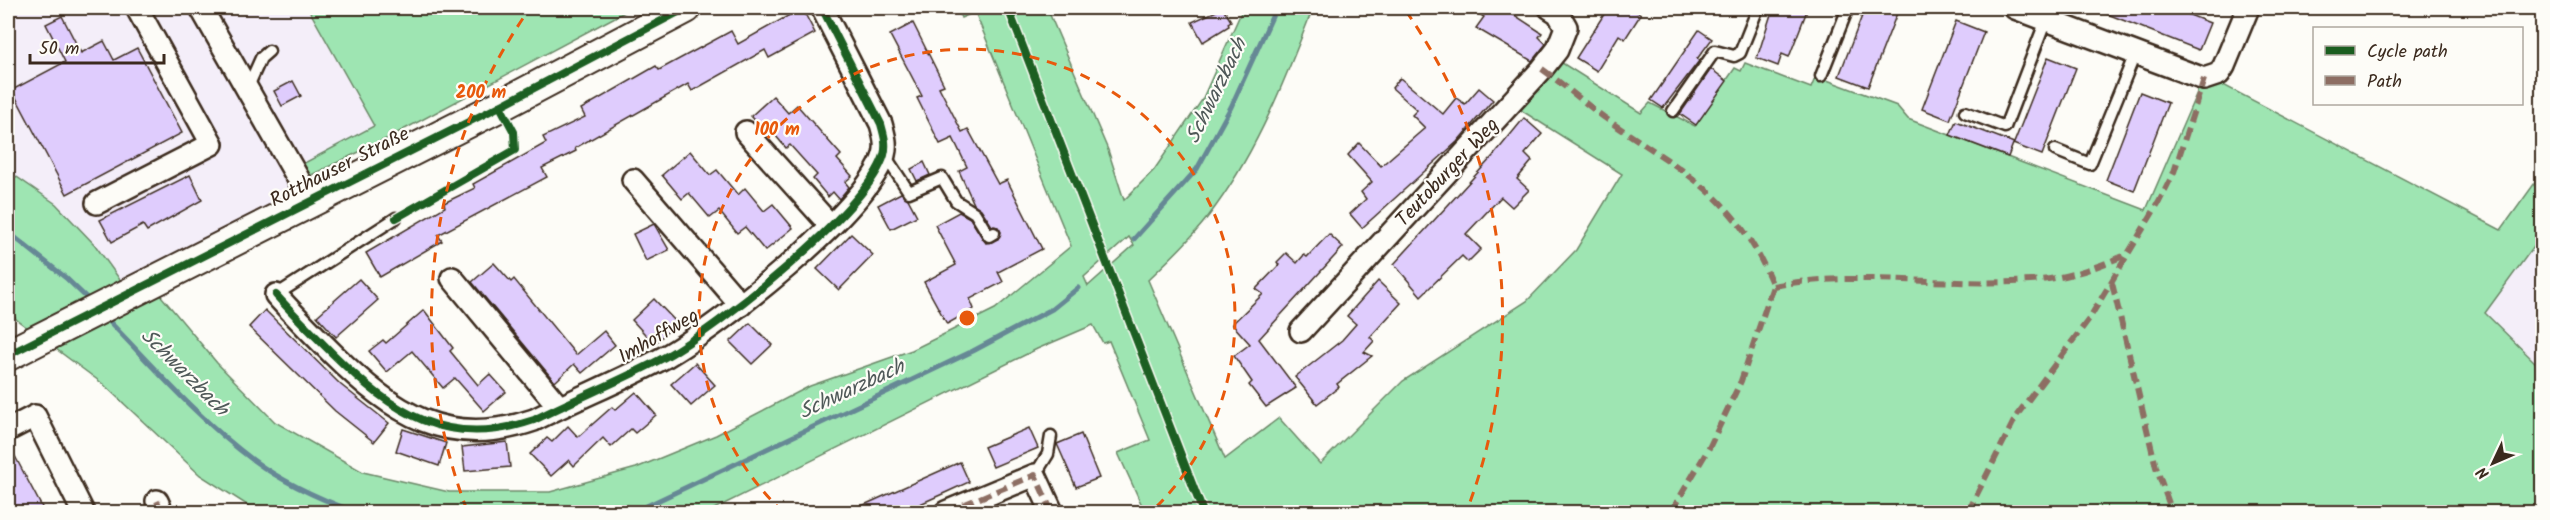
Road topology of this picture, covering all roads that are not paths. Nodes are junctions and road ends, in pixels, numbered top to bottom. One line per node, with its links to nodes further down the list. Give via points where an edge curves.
1 (142, 8): 22 (street, via 138,9 212,144)
2 (201, 8): 14 (street)
3 (686, 8): 21 (main road, Rotthauser Straße)
4 (822, 8): 19 (street, via 881,124)
5 (1550, 8): 29 (street, Teutoburger Weg, via 1566,27 1557,50)
6 (1758, 8): 15 (lane, via 1740,53 1734,56 1715,51)
7 (1848, 8): 13 (lane)
8 (2015, 8): 10 (street)
9 (2248, 8): 12 (street, via 2224,66 2212,77 2204,80)
10 (2046, 20): 12 (street); 16 (lane, via 2005,128)
11 (269, 51): 14 (lane, via 261,58)
12 (2135, 54): 18 (lane, via 2090,164)
13 (1821, 76)
14 (248, 89): 21 (street)
15 (1673, 111)
16 (1965, 112)
17 (746, 132): 24 (street)
18 (2055, 150)
19 (884, 154): 24 (street, Imhoffweg, via 873,178); 25 (lane, via 909,192 942,178 956,201 975,213 989,236)
20 (633, 180): 28 (street)
21 (311, 201): 30 (main road, Rotthauser Straße)
22 (97, 203)
23 (396, 218): 27 (lane)
24 (830, 225): 28 (street, Imhoffweg)
25 (994, 233)
26 (452, 278): 31 (street)
27 (276, 295): 31 (street, Imhoffweg, via 357,377 394,408 416,418 440,426 485,430 514,426)
28 (741, 305): 31 (street, Imhoffweg, via 665,357)
29 (1301, 331)
30 (8, 355)
31 (559, 407)
32 (8, 430): 35 (street, via 35,416)
33 (1050, 436): 34 (lane, via 1048,454)
34 (1035, 476): 36 (street); 37 (street)
35 (83, 513)
36 (946, 513)
37 (1052, 513)

